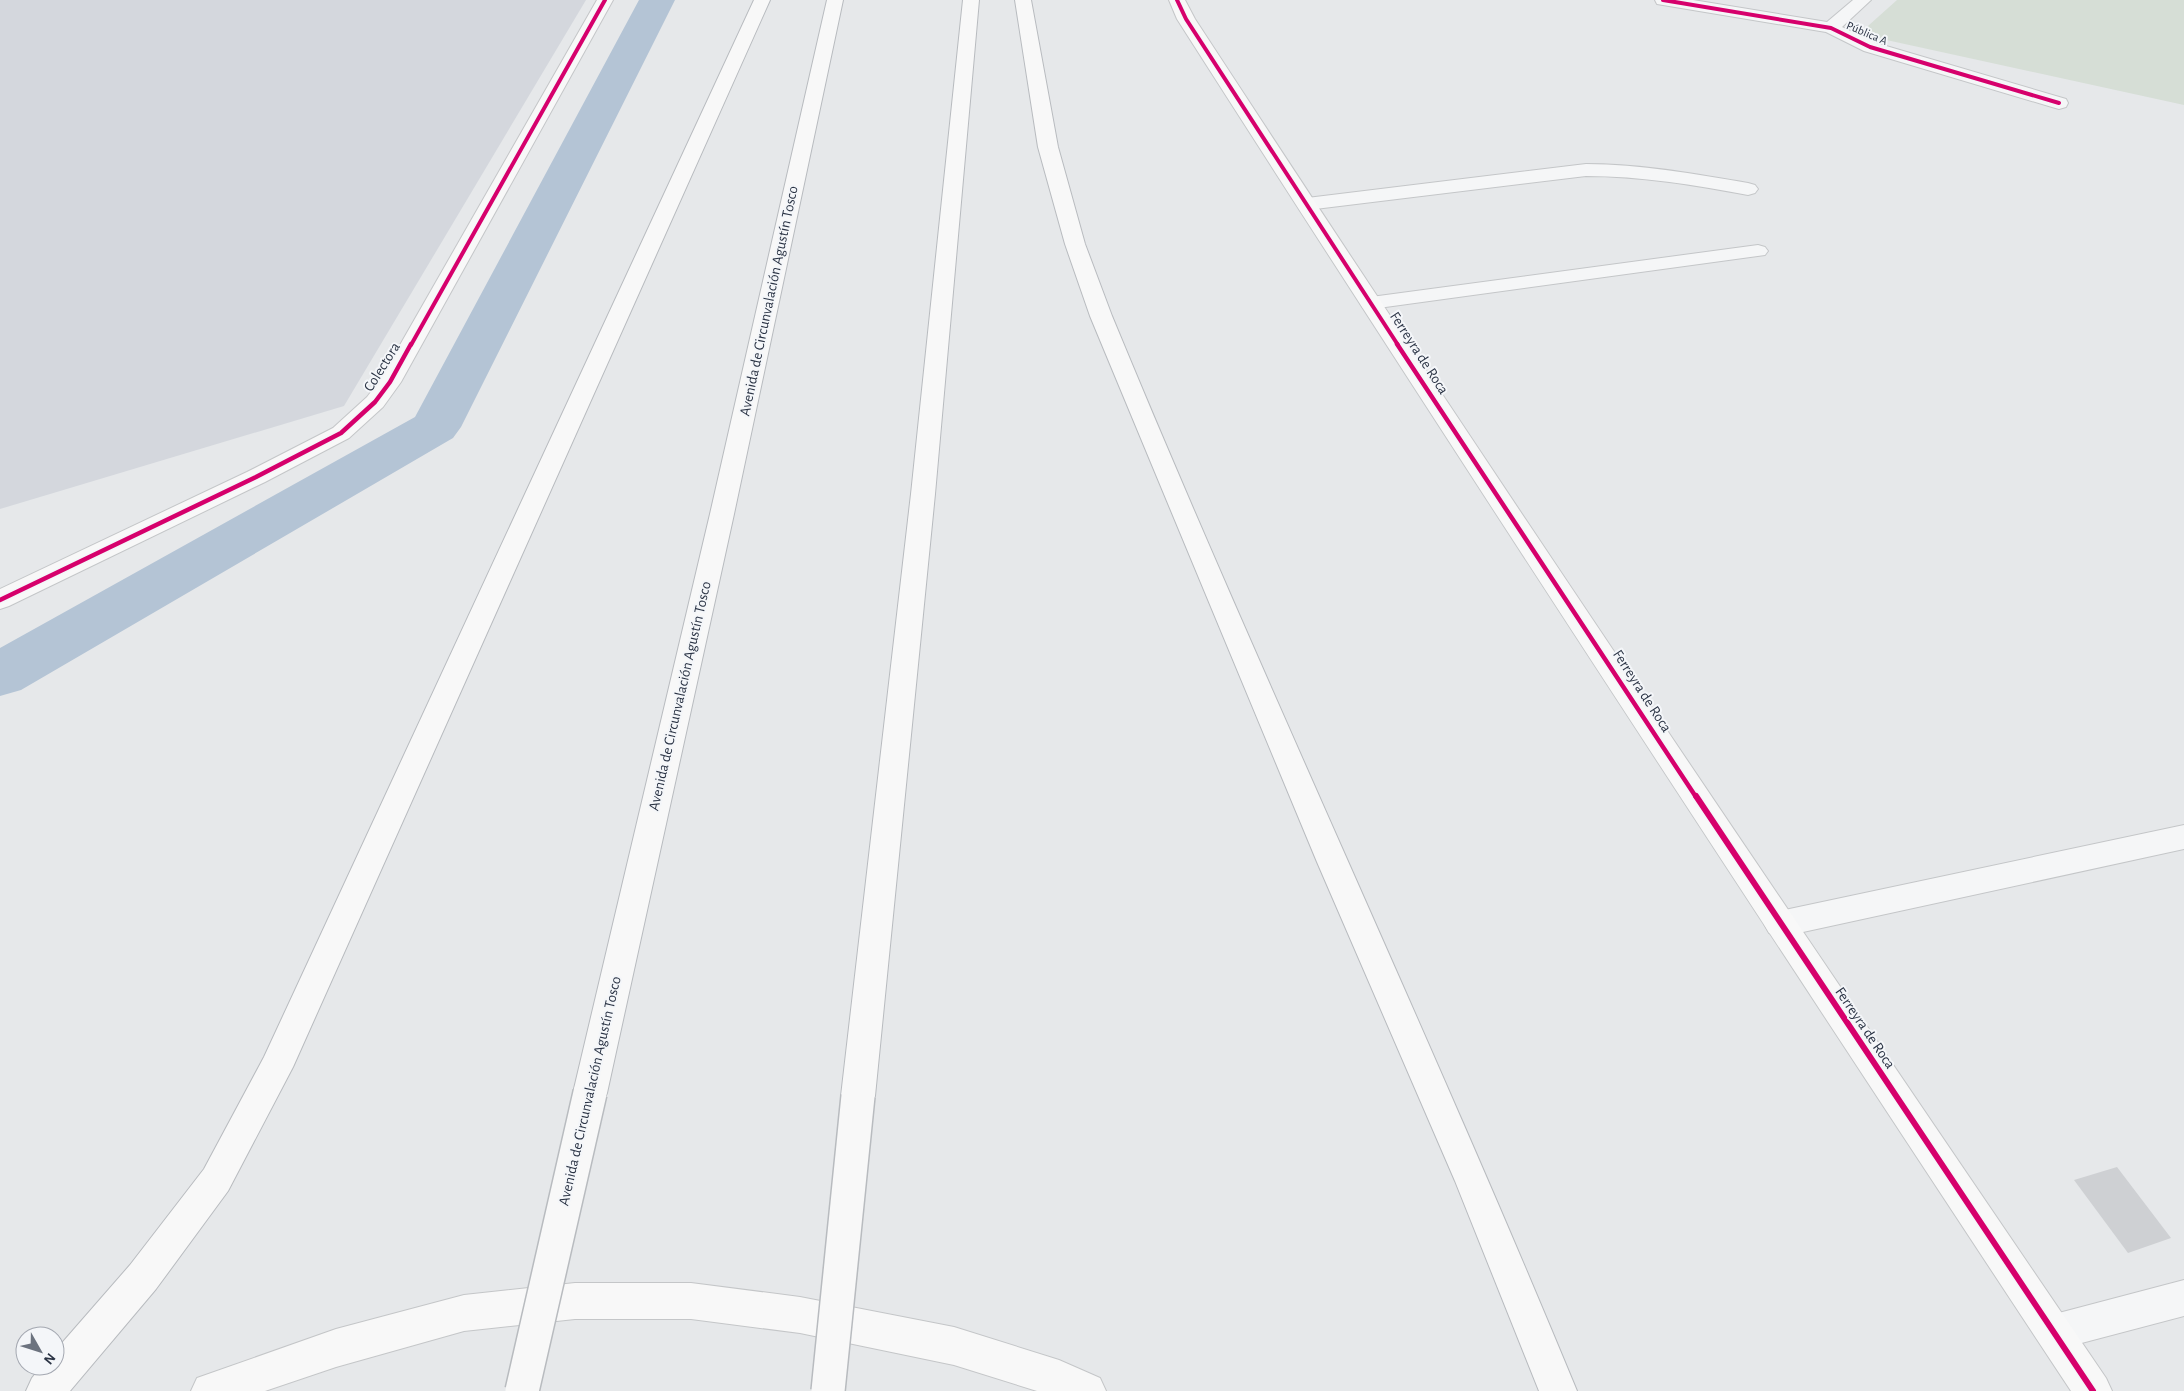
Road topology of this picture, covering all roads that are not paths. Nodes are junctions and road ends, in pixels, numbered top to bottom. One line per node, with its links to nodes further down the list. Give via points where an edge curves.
1 (605, 0): 15 (main road, Colectora, via 390,382 375,402 341,433)
2 (762, 0): 20 (main road, via 276,1067 216,1180 143,1277)
3 (835, 0): 22 (main road, Avenida de Circunvalación Agustín Tosco, bridge, via 722,514)
4 (1177, 0): 12 (main road, Ferreyra de Roca, via 1186,19)
5 (1663, 0): 9 (street, Pública A)
6 (1863, 0): 9 (street, Pública A)
7 (971, 3): 23 (main road, bridge, via 923,494)
8 (1024, 6): 25 (main road, via 1048,147 1101,316 1328,853 1472,1181)
9 (1831, 28): 10 (street, Pública A, via 1870,47)
10 (2059, 103)
11 (1748, 189): 12 (street, via 1656,173 1586,170)
12 (1307, 204): 14 (main road, Ferreyra de Roca)
13 (1758, 251): 14 (street)
14 (1371, 304): 17 (main road, Ferreyra de Roca)
15 (0, 600)
16 (2184, 837): 17 (street)
17 (1780, 924): 19 (main road, Ferreyra de Roca)
18 (2184, 1298): 19 (street)
19 (2055, 1332): 26 (main road, Ferreyra de Roca)
20 (44, 1391)
21 (210, 1391): 24 (main road, via 336,1348 464,1313 575,1301 691,1301 800,1315 954,1346)
22 (522, 1391)
23 (828, 1391)
24 (1087, 1391)
25 (1558, 1391)
26 (2093, 1391)

